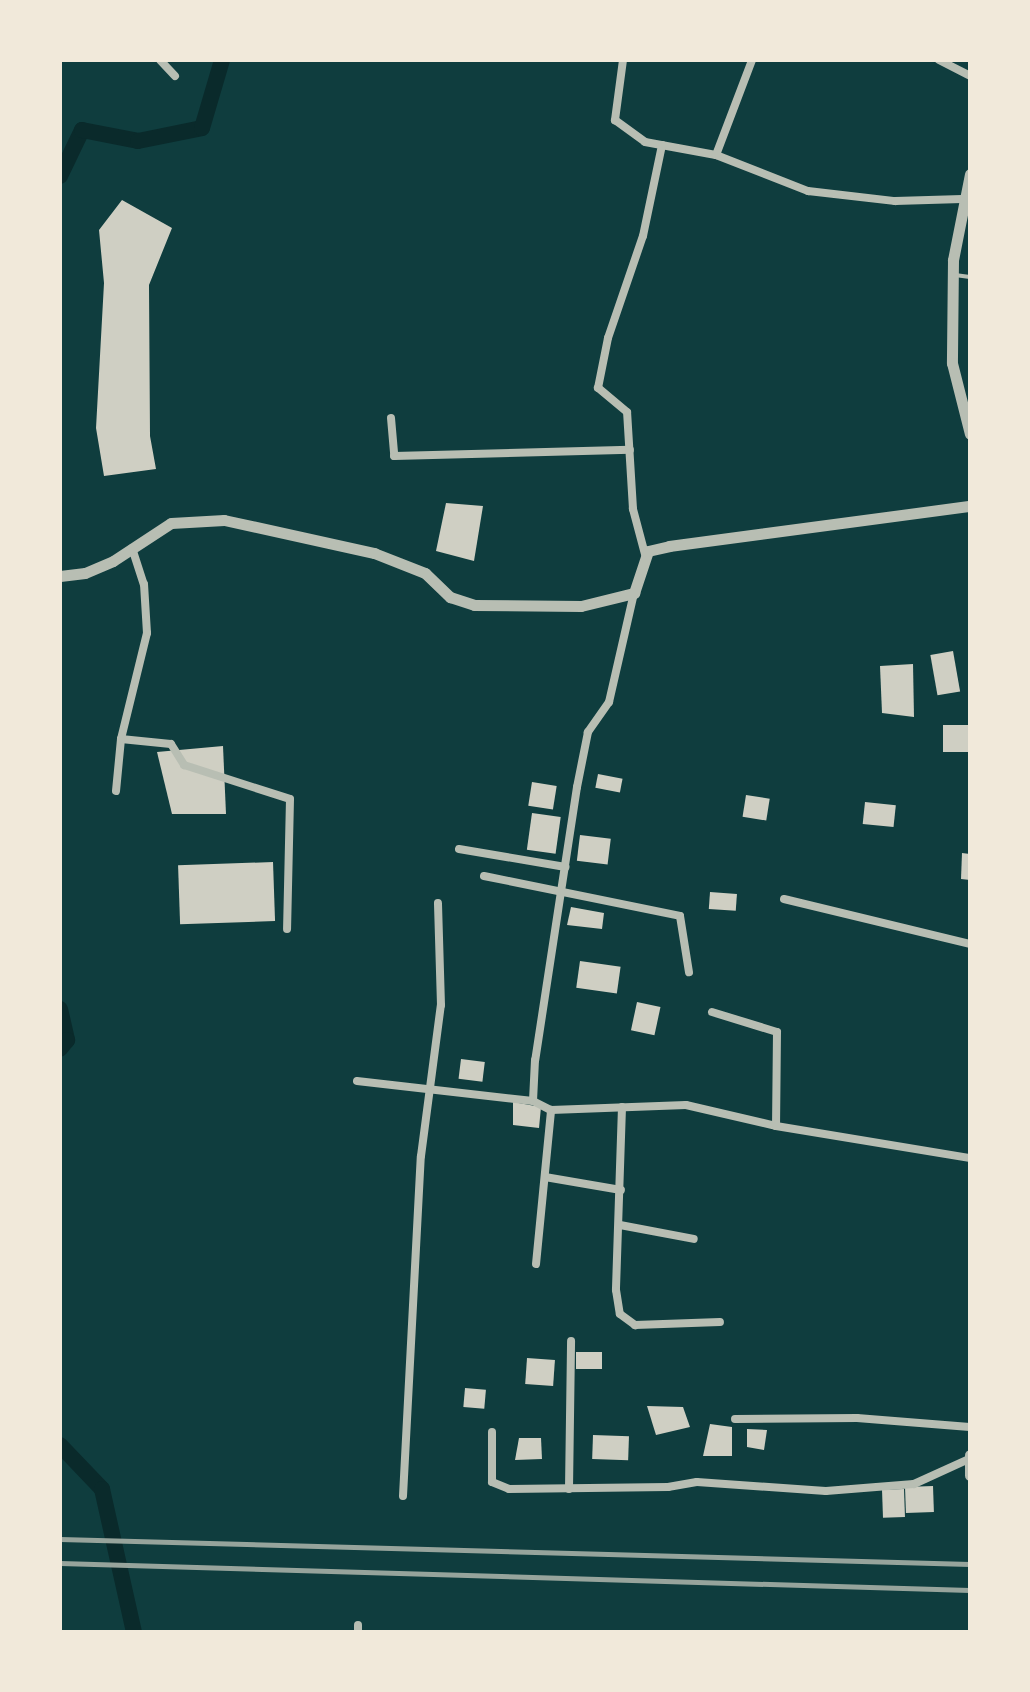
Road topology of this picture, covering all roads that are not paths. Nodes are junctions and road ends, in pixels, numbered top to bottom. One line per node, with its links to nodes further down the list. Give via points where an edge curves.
1 (160, 60): 5 (street)
2 (623, 60): 7 (street, via 615,120 645,142)
3 (752, 60): 8 (street)
4 (939, 60): 6 (street)
5 (175, 76)
6 (970, 76)
7 (662, 145): 8 (street); 16 (street, via 643,236 608,338 598,388 627,412)
8 (716, 155): 10 (street, via 808,191 895,201)
9 (970, 174): 10 (street)
10 (962, 199): 11 (street)
11 (953, 275): 12 (lane); 13 (street, via 952,363)
12 (970, 277)
13 (966, 403): 15 (street)
14 (391, 418): 16 (street, via 394,456)
15 (970, 434)
16 (630, 450): 19 (street, via 633,509)
17 (970, 506): 19 (street, via 669,546 648,551)
18 (132, 548): 20 (street, via 85,573); 21 (street, via 171,523 224,520 374,553 425,573 450,597 474,605 581,606); 22 (street, via 144,584 147,633)
19 (646, 558): 21 (street)
20 (60, 576)
21 (634, 593): 25 (street, via 609,702 588,732)
22 (121, 739): 23 (street); 30 (street, via 171,744 184,765 290,799)
23 (116, 791)
24 (459, 849): 25 (street)
25 (565, 867): 27 (street)
26 (484, 876): 27 (street)
27 (562, 892): 32 (street, via 680,916); 36 (street)
28 (784, 899): 31 (street)
29 (438, 903): 35 (street, via 441,1005)
30 (287, 929)
31 (970, 944)
32 (689, 972)
33 (712, 1012): 39 (street, via 777,1032)
34 (357, 1081): 35 (street)
35 (428, 1089): 36 (street); 54 (street)
36 (533, 1101): 38 (street)
37 (622, 1107): 38 (street); 39 (street, via 686,1105); 42 (street)
38 (551, 1110): 41 (street)
39 (776, 1126): 40 (street)
40 (970, 1158)
41 (545, 1177): 42 (street); 45 (street)
42 (621, 1190): 43 (street)
43 (620, 1225): 44 (street); 46 (street, via 620,1314 635,1325)
44 (694, 1239)
45 (536, 1264)
46 (720, 1322)
47 (571, 1341): 53 (street)
48 (735, 1419): 49 (street, via 857,1418)
49 (970, 1427)
50 (492, 1432): 53 (street, via 494,1484)
51 (970, 1457): 52 (street); 53 (street, via 899,1486 784,1490 697,1482)
52 (970, 1475)
53 (569, 1489)
54 (403, 1496)

